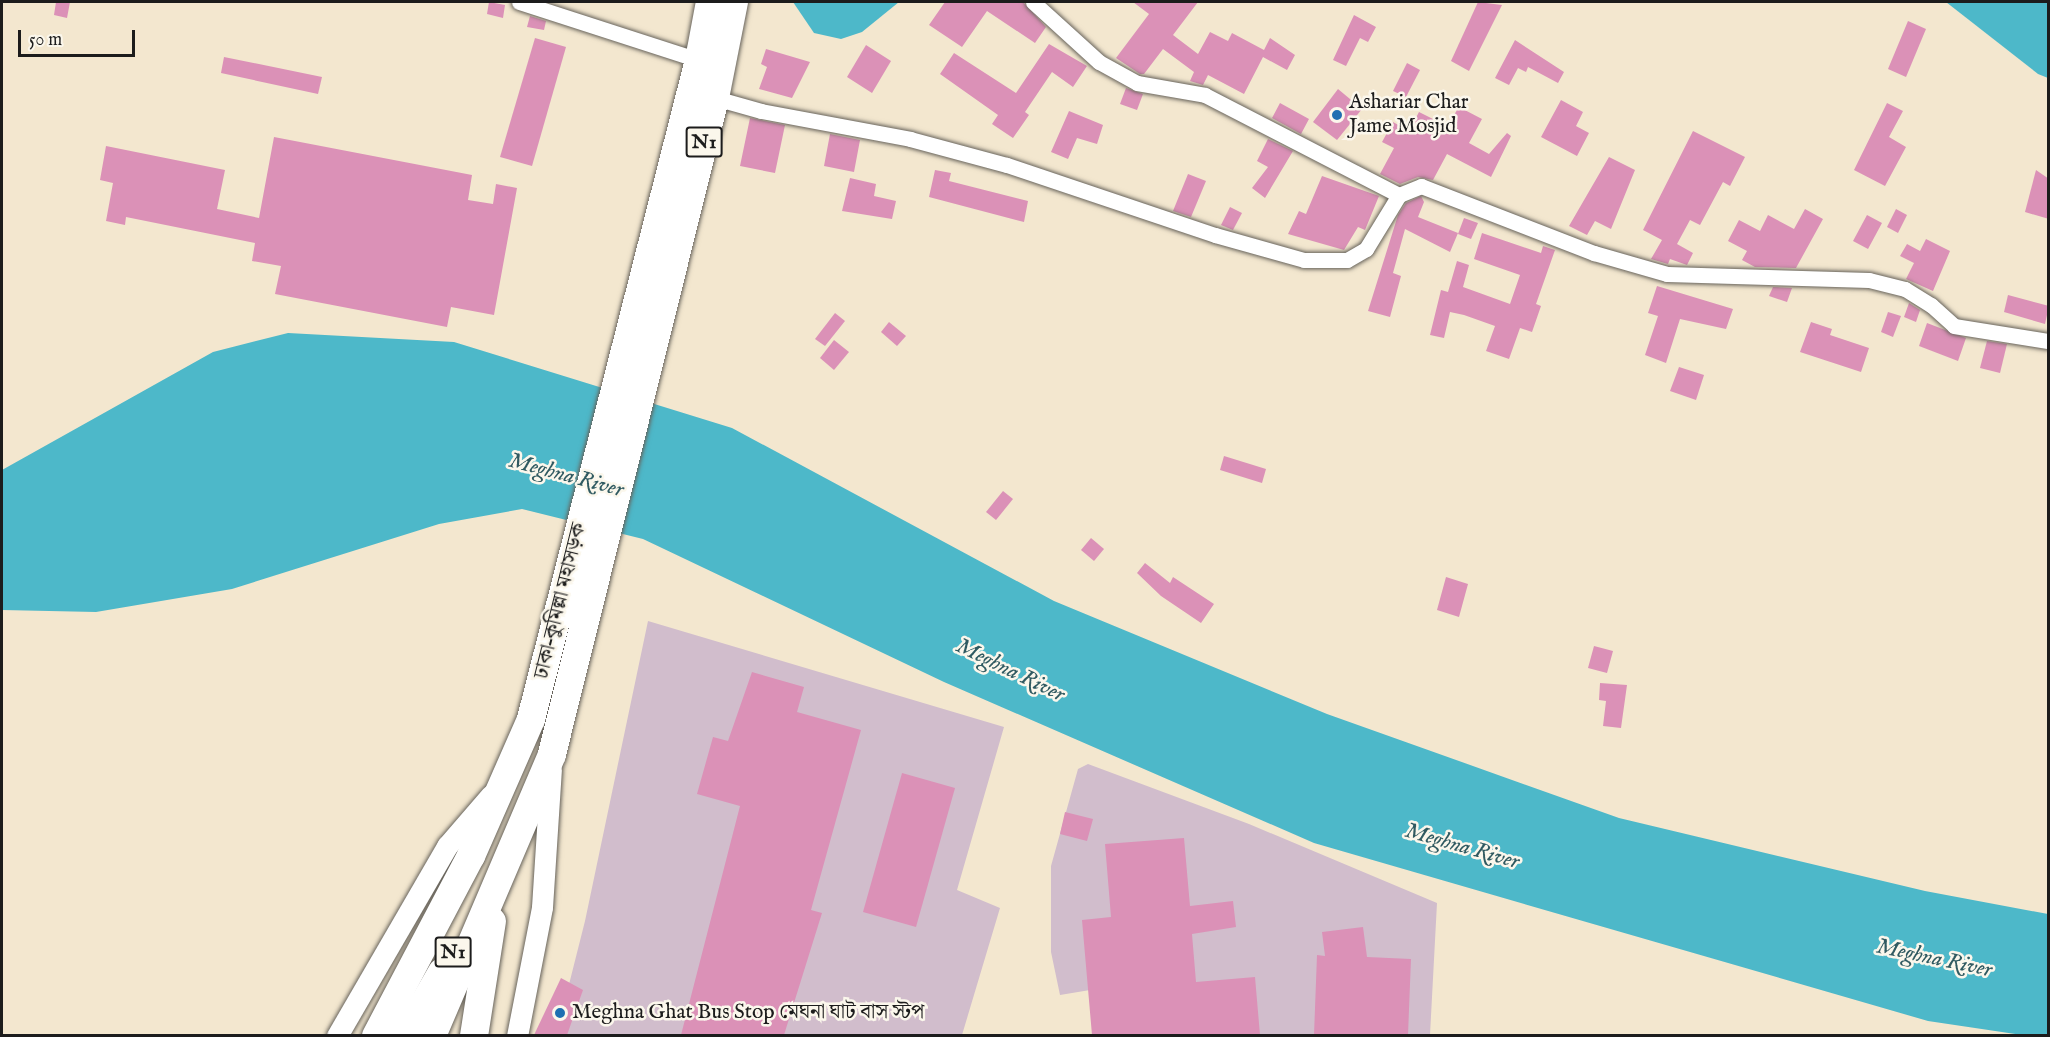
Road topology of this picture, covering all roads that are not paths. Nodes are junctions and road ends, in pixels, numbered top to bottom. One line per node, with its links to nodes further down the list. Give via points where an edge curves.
1 (519, 2): 5 (street)
2 (710, 2): 5 (highway, ঢাকা–কুমিল্লা মহাসড়ক / N1)
3 (734, 2): 6 (highway, ঢাকা–কুমিল্লা মহাসড়ক / N1)
4 (1033, 2): 7 (street, via 1099,62 1137,83 1205,95)
5 (699, 60): 8 (highway, ঢাকা–কুমিল্লা মহাসড়ক / N1)
6 (715, 98): 7 (street, via 761,111 910,139 1007,165 1215,235 1304,260 1347,260 1366,249); 8 (highway, ঢাকা–কুমিল্লা মহাসড়ক / N1)
7 (1399, 195): 9 (street, via 1421,186 1594,253 1667,274 1869,280 1905,289 1954,326)
8 (657, 278): 10 (highway, ঢাকা–কুমিল্লা মহাসড়ক / N1); 11 (highway, ঢাকা–কুমিল্লা মহাসড়ক / N1, via 531,719)
9 (2049, 341)
10 (552, 754): 12 (highway, ঢাকা–কুমিল্লা মহাসড়ক / N1); 25 (street, via 542,907)
11 (509, 774): 14 (street, via 447,846); 15 (highway, ঢাকা–কুমিল্লা মহাসড়ক / N1, via 466,866)
12 (501, 868): 13 (highway, ঢাকা–কুমিল্লা মহাসড়ক / N1); 16 (highway, ঢাকা–কুমিল্লা মহাসড়ক / N1); 17 (highway, ঢাকা–কুমিল্লা মহাসড়ক / N1); 18 (highway, ঢাকা–কুমিল্লা মহাসড়ক / N1); 19 (highway, ঢাকা–কুমিল্লা মহাসড়ক / N1); 20 (highway, ঢাকা–কুমিল্লা মহাসড়ক / N1); 21 (highway, ঢাকা–কুমিল্লা মহাসড়ক / N1)
13 (478, 997): 22 (highway, ঢাকা–কুমিল্লা মহাসড়ক / N1); 23 (highway, ঢাকা–কুমিল্লা মহাসড়ক / N1); 24 (highway, ঢাকা–কুমিল্লা মহাসড়ক / N1)
14 (337, 1035)
15 (376, 1035)
16 (405, 1035)
17 (415, 1035)
18 (423, 1035)
19 (432, 1035)
20 (442, 1035)
21 (448, 1035)
22 (461, 1035)
23 (468, 1035)
24 (474, 1035)
25 (517, 1035)

